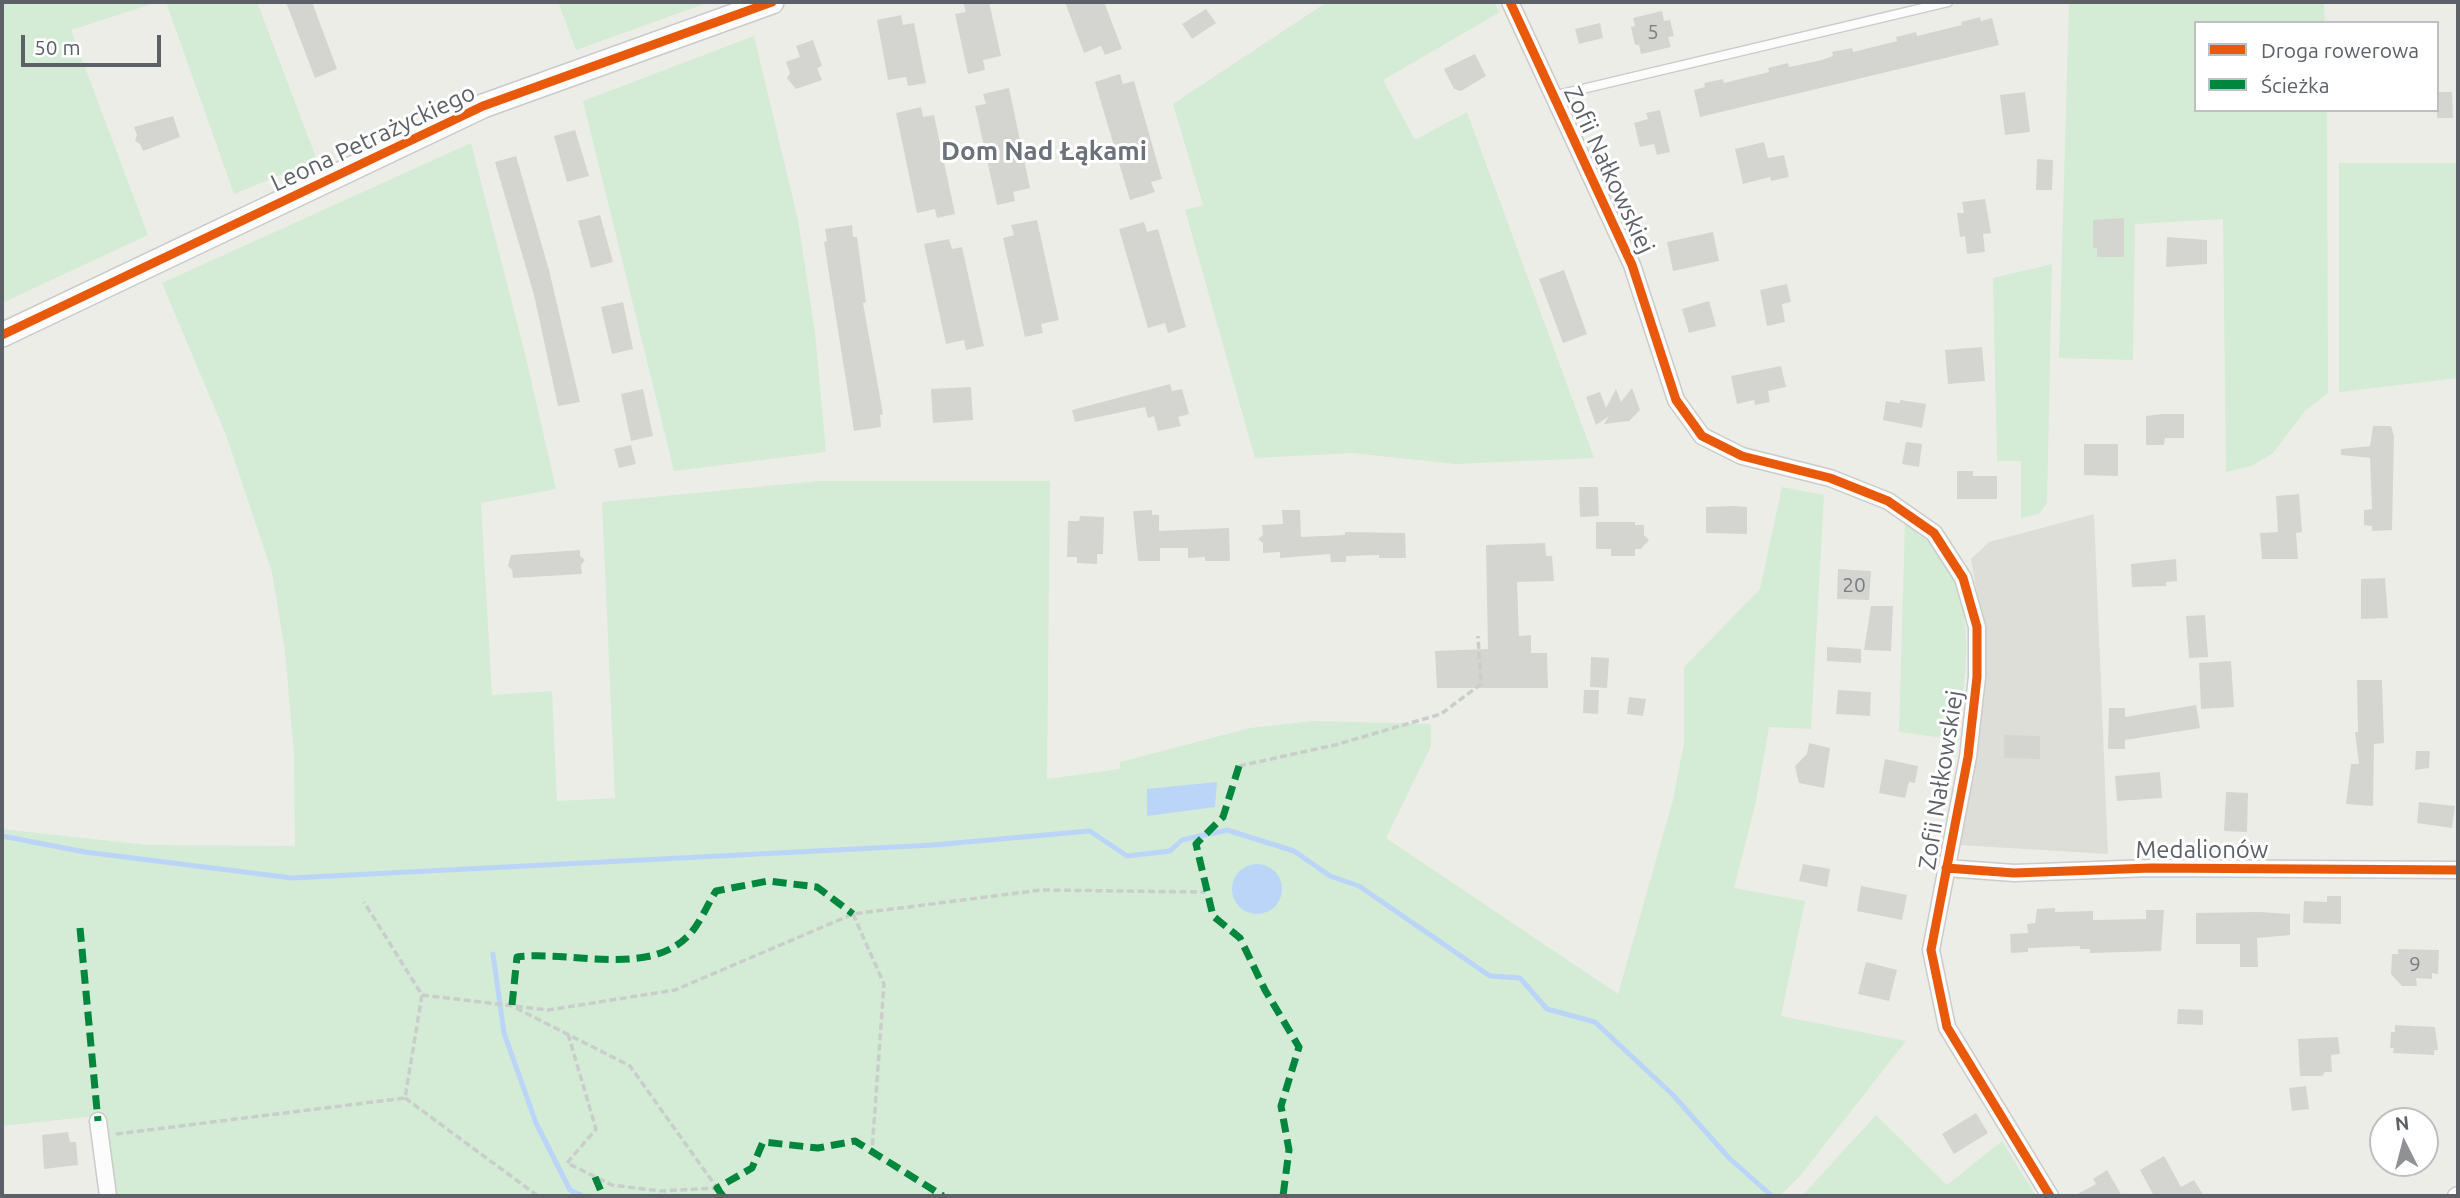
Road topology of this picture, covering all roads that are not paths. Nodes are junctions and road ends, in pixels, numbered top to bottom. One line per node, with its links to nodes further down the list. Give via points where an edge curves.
1 (772, 2): 5 (street, Leona Petrażyckiego, via 483,106)
2 (1510, 2): 4 (street, Zofii Nałkowskiej)
3 (1948, 2): 4 (lane)
4 (1553, 96): 6 (street, Zofii Nałkowskiej, via 1632,265 1676,400 1702,436 1742,456 1830,478 1888,502 1934,533 1963,578 1977,627 1977,677 1968,757)
5 (2, 335)
6 (1946, 868): 7 (street, Medalionów, via 2014,873 2151,868); 10 (street, Zofii Nałkowskiej, via 1931,950 1947,1027)
7 (2458, 870)
8 (99, 1128): 9 (street)
9 (108, 1196)
10 (2050, 1196)

